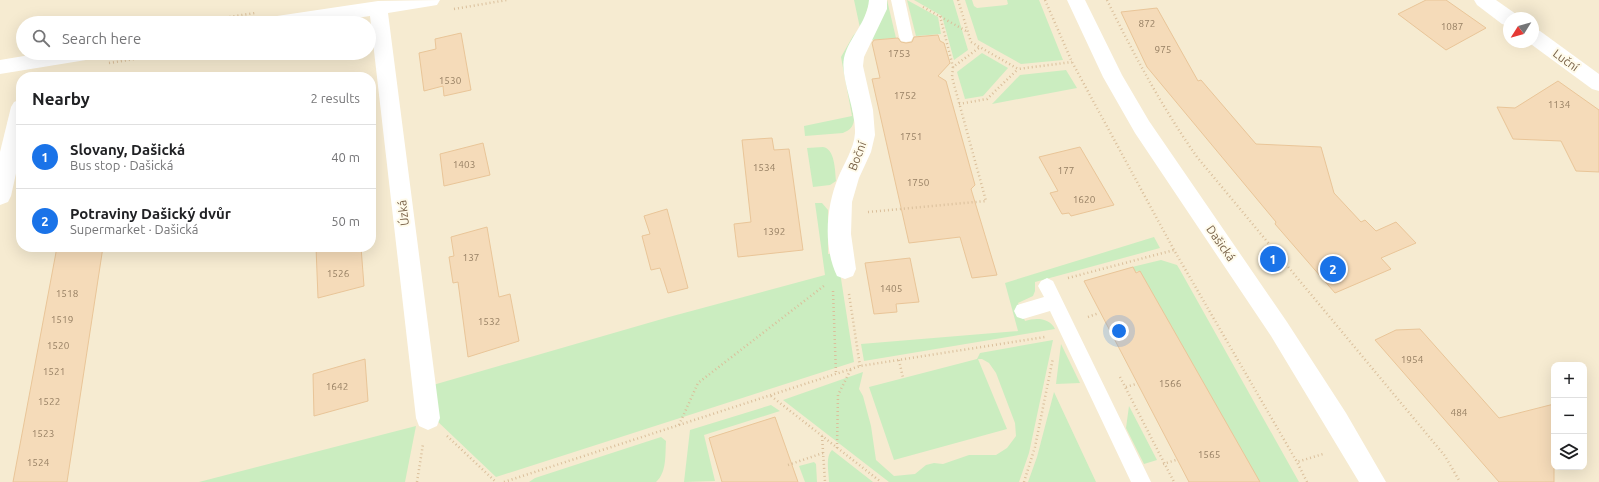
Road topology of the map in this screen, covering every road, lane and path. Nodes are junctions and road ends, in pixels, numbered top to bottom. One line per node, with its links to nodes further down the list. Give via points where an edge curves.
1 (430, 0): 9 (street)
2 (878, 0): 26 (street, Boční, via 877,13 853,57 865,136 848,178)
3 (898, 0): 13 (lane)
4 (958, 0): 12 (path)
5 (1045, 0): 17 (path)
6 (1076, 0): 43 (street, Dašická, via 1113,77 1142,127 1274,322)
7 (1107, 0): 58 (path, via 1138,64 1197,157 1445,456)
8 (1483, 0): 10 (street)
9 (378, 7): 11 (street); 40 (street, Úzká)
10 (1503, 15)
11 (321, 16)
12 (968, 32): 15 (path, via 972,42); 19 (path, via 940,16)
13 (906, 37)
14 (1539, 40): 22 (street, Luční)
15 (980, 47): 19 (path); 21 (path)
16 (62, 60): 20 (street)
17 (1072, 62): 21 (path); 27 (path)
18 (0, 66): 20 (street)
19 (953, 67): 23 (path, via 952,77)
20 (30, 69)
21 (1018, 69): 23 (path, via 987,99)
22 (1599, 84)
23 (959, 104): 26 (path, via 986,201)
24 (16, 128): 25 (street)
25 (0, 196)
26 (840, 214): 28 (street, Boční)
27 (1174, 250): 29 (path); 46 (path)
28 (838, 274): 33 (path); 35 (path); 41 (path, via 698,383)
29 (1056, 289): 30 (lane); 31 (lane)
30 (1023, 310)
31 (1064, 334): 32 (path); 54 (path); 55 (lane)
32 (899, 360): 33 (path); 36 (path)
33 (860, 366): 34 (path)
34 (851, 369): 35 (path); 44 (path, via 838,395)
35 (836, 374): 39 (path)
36 (903, 378)
37 (1136, 384): 38 (path)
38 (1126, 387)
39 (771, 396): 41 (path); 42 (path)
40 (428, 418): 49 (path); 50 (path)
41 (679, 426): 48 (path)
42 (822, 436): 44 (path); 45 (path)
43 (1351, 445): 46 (path); 57 (street, Dašická)
44 (837, 448): 53 (path)
45 (823, 453): 47 (path); 52 (path)
46 (1297, 462): 56 (path)
47 (788, 465)
48 (511, 481): 51 (path)
49 (416, 482)
50 (496, 482)
51 (504, 482)
52 (825, 482)
53 (881, 482)
54 (1024, 482)
55 (1141, 482)
56 (1307, 482)
57 (1373, 482)
58 (1460, 482)

